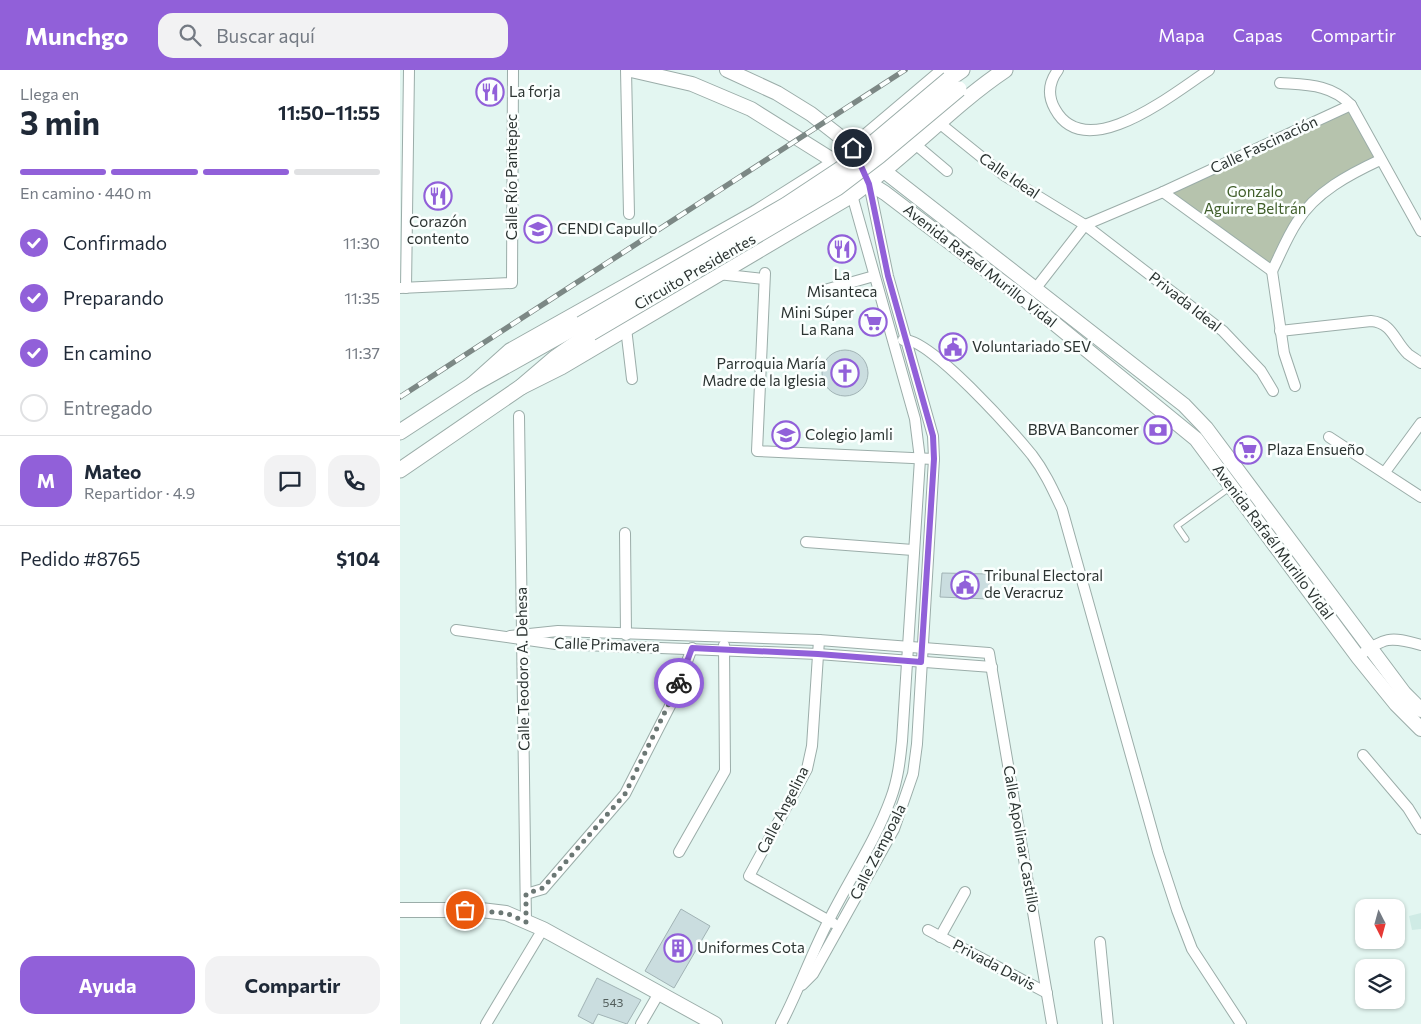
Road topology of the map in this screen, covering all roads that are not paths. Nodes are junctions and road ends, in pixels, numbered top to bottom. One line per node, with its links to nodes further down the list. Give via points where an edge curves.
1 (409, 70): 36 (street)
2 (513, 70): 36 (street, Calle Río Pantepec, via 512,283)
3 (626, 70): 27 (street)
4 (632, 70): 20 (main road, Avenida Rafaél Murillo Vidal, via 671,78 713,92 750,109)
5 (727, 70): 11 (main road, Avenida Rafaél Murillo Vidal)
6 (962, 70): 12 (main road, Circuito Presidentes)
7 (987, 70): 12 (main road, Circuito Presidentes)
8 (1005, 70): 16 (main road)
9 (1058, 70): 10 (street, via 1050,85 1051,102 1070,126 1087,131 1106,130 1144,112)
10 (1209, 70)
11 (742, 73): 18 (main road, Avenida Rafaél Murillo Vidal, via 811,114)
12 (951, 79): 15 (main road); 40 (main road, Circuito Presidentes, bridge, via 842,169)
13 (1280, 84): 14 (street, via 1330,89)
14 (1351, 105): 19 (street); 24 (street, Calle Fascinación)
15 (886, 122): 17 (main road, via 897,143); 18 (main road)
16 (938, 122): 17 (main road); 29 (street, Calle Ideal, via 1005,176)
17 (912, 146): 21 (street); 22 (main road)
18 (853, 148): 20 (main road); 22 (main road, Avenida Rafaél Murillo Vidal); 23 (main road, Calle Zempoala)
19 (1380, 160): 30 (street); 33 (street, via 1352,173 1321,195 1297,221)
20 (835, 163): 23 (main road, Avenida Rafaél Murillo Vidal); 25 (main road, Calle Zempoala); 26 (main road)
21 (947, 170)
22 (884, 172): 23 (main road); 28 (main road, Avenida Rafaél Murillo Vidal)
23 (869, 184): 25 (main road); 31 (main road, Avenida Rafaél Murillo Vidal); 42 (street, Calle Zempoala)
24 (1163, 192): 29 (street, Calle Fascinación); 33 (street)
25 (852, 196): 32 (main road); 35 (street, Calle Zempoala)
26 (756, 213): 32 (main road, via 768,215 776,224); 46 (main road, via 510,351)
27 (629, 214)
28 (947, 221): 31 (main road); 37 (main road, Avenida Rafaél Murillo Vidal)
29 (1085, 225): 37 (street, Calle Fascinación); 49 (street, Privada Ideal, via 1223,331 1261,370)
30 (1421, 231)
31 (937, 233): 58 (main road, Avenida Rafaél Murillo Vidal, via 1171,416 1196,439)
32 (774, 241): 34 (main road)
33 (1272, 271): 41 (street)
34 (717, 274): 39 (main road); 55 (street, via 765,276 757,451)
35 (874, 276): 38 (street); 43 (street, Calle Zempoala)
36 (403, 288)
37 (1036, 288): 73 (main road, Avenida Rafaél Murillo Vidal, via 1184,405 1206,428)
38 (821, 292)
39 (626, 328): 45 (street); 48 (main road)
40 (586, 329): 46 (main road, Circuito Presidentes); 48 (main road, Circuito Presidentes)
41 (1280, 332): 44 (street, via 1381,322 1391,329 1407,353); 47 (street)
42 (905, 339): 43 (street); 54 (street, Calle Zempoala, via 929,417); 105 (street, via 934,354 969,386 1033,456 1049,480 1062,509 1177,910 1192,949)
43 (893, 343): 55 (street, Calle Zempoala, via 915,419)
44 (1421, 363)
45 (632, 379)
46 (472, 385): 52 (main road, Circuito Presidentes)
47 (1296, 386)
48 (521, 387): 56 (main road, Circuito Presidentes)
49 (1274, 392)
50 (519, 416): 66 (street, Calle Teodoro A. Dehesa)
51 (1421, 423): 57 (street)
52 (400, 432)
53 (1330, 437): 57 (street)
54 (934, 459): 55 (street); 72 (street, Calle Zempoala)
55 (920, 460): 63 (street, Calle Zempoala)
56 (400, 470)
57 (1385, 472): 59 (street)
58 (1232, 486): 61 (lane, via 1177,526); 77 (main road, Avenida Rafaél Murillo Vidal)
59 (1421, 497)
60 (625, 533): 65 (street)
61 (1186, 539)
62 (806, 542): 63 (street)
63 (913, 550): 71 (street, Calle Zempoala)
64 (456, 630): 66 (street)
65 (626, 635): 66 (street, Calle Primavera, via 558,631); 67 (street, Calle Primavera)
66 (522, 637): 70 (street, Calle Primavera, via 556,644); 87 (street, Calle Teodoro A. Dehesa)
67 (724, 637): 68 (street, Calle Primavera); 74 (street)
68 (819, 640): 71 (street, Calle Primavera); 76 (street, Calle Angelina)
69 (1421, 645): 73 (street, via 1396,638 1383,640)
70 (692, 648): 74 (street, Calle Primavera); 87 (street, via 672,702 625,794 543,888)
71 (907, 648): 72 (street, Calle Primavera); 78 (street, Calle Zempoala)
72 (922, 648): 75 (street, Calle Primavera); 79 (street, Calle Zempoala)
73 (1370, 648): 77 (street); 81 (main road, Avenida Rafaél Murillo Vidal)
74 (725, 650): 76 (street, Calle Primavera); 85 (street, via 725,771)
75 (990, 653): 80 (street, Calle Apolinar Castillo)
76 (818, 654): 78 (street, Calle Primavera); 89 (street, Calle Angelina, via 812,746 807,769 749,876)
77 (1358, 657): 82 (main road, Avenida Rafaél Murillo Vidal)
78 (906, 662): 79 (street, Calle Primavera); 89 (street, Calle Zempoala, via 899,770 891,798)
79 (921, 662): 80 (street, Calle Primavera); 91 (street, Calle Zempoala, via 917,744 913,774 903,806 894,829)
80 (992, 667): 98 (street, Calle Apolinar Castillo)
81 (1421, 710)
82 (1421, 729)
83 (1362, 755): 84 (street, via 1408,808)
84 (1421, 830)
85 (679, 852)
86 (966, 892): 94 (street, Privada Davis)
87 (526, 894): 90 (street, Calle Teodoro A. Dehesa)
88 (400, 910): 90 (main road, via 481,910 506,913)
89 (828, 920): 91 (street, Calle Angelina); 96 (street, Calle Zempoala)
90 (526, 922): 92 (main road)
91 (838, 926): 96 (street, Calle Zempoala, via 813,974)
92 (543, 929): 97 (main road); 99 (street)
93 (928, 930): 94 (street, Privada Davis)
94 (940, 937): 98 (street, Privada Davis)
95 (1100, 942): 104 (street)
96 (801, 986): 102 (street, Calle Zempoala)
97 (659, 993): 100 (street); 101 (main road)
98 (1047, 993): 103 (street, Calle Apolinar Castillo)
99 (486, 1024)
100 (641, 1024)
101 (715, 1024)
102 (781, 1024)
103 (1052, 1024)
104 (1108, 1024)
105 (1240, 1024)

